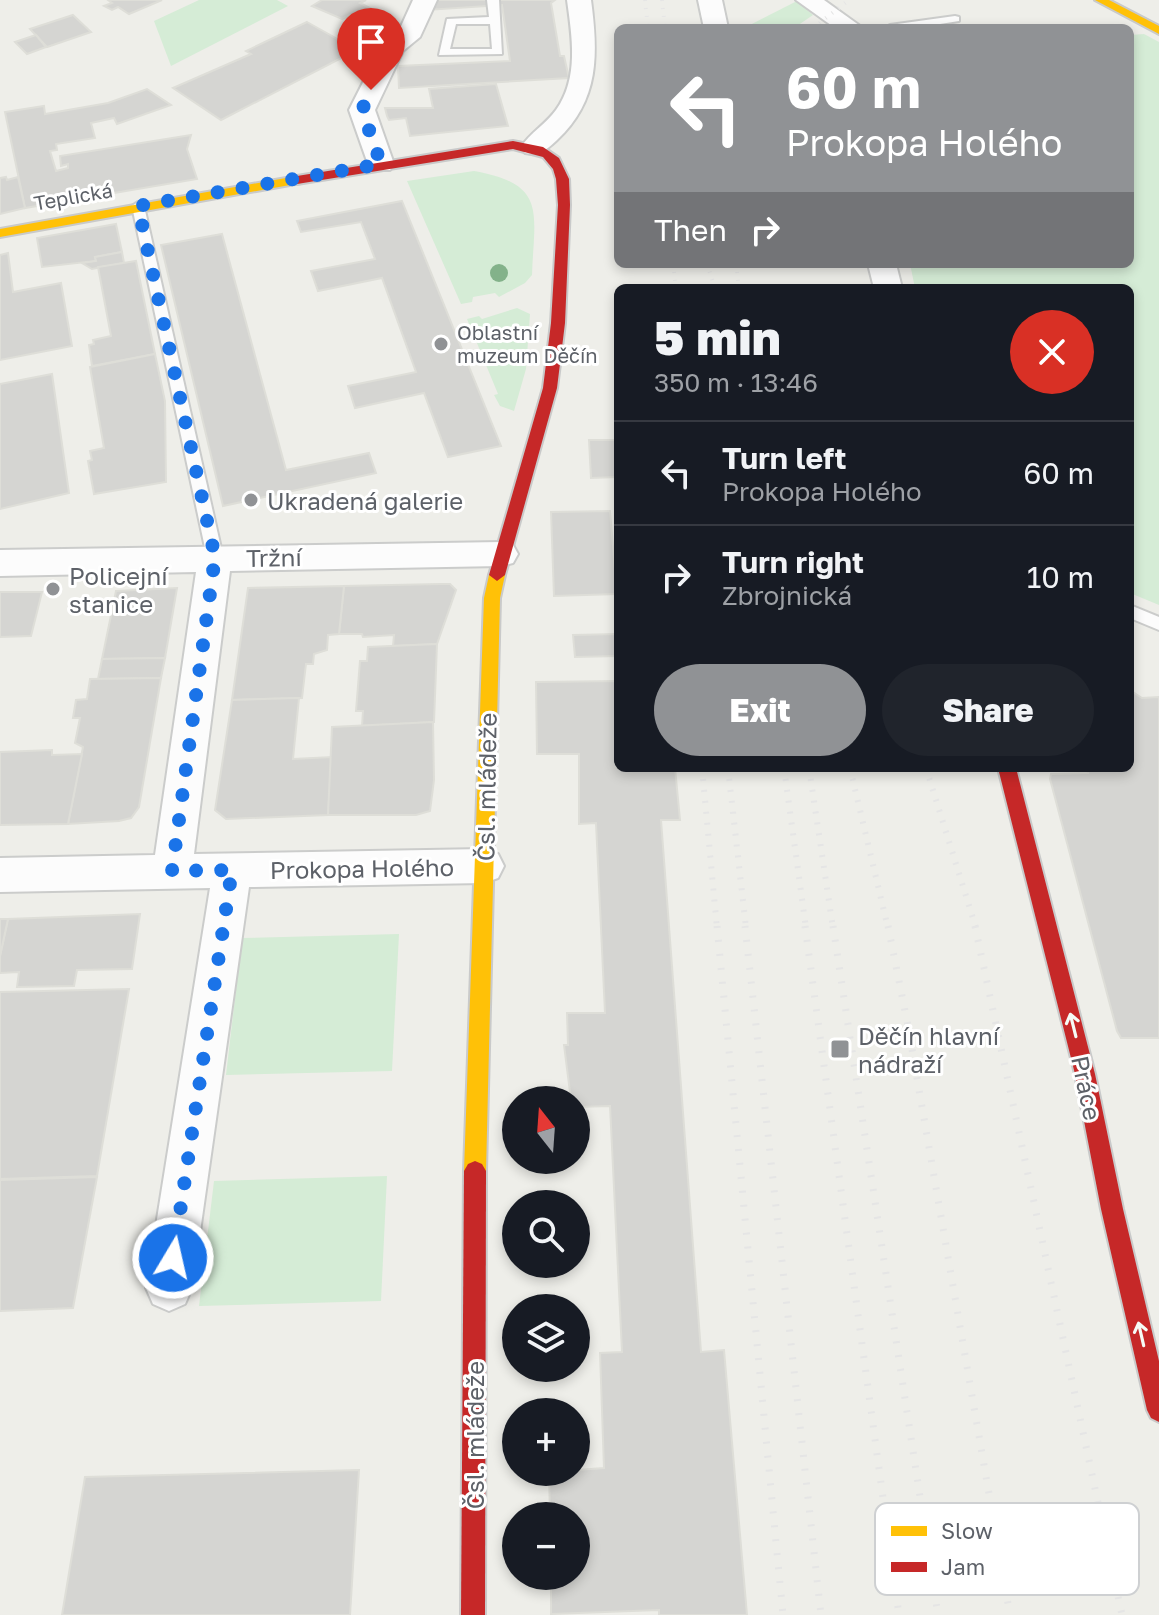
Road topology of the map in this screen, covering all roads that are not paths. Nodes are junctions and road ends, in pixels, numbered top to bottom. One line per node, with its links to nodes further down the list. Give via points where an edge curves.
1 (425, 0): 16 (street, via 408,37 393,47 362,110)
2 (493, 0): 10 (lane)
3 (579, 0): 15 (street, via 585,78 560,126)
4 (710, 0): 11 (street)
5 (808, 0): 12 (street)
6 (1101, 0): 14 (street)
7 (1140, 0): 8 (street)
8 (1159, 14)
9 (955, 19): 13 (lane)
10 (495, 20): 10 (lane, via 498,52 443,53 451,21)
11 (715, 24)
12 (848, 24)
13 (919, 24)
14 (1159, 31)
15 (534, 147): 16 (street, Teplická, via 513,145); 19 (street, Čsl. mládeže, via 553,157 564,193 559,322 546,410)
16 (381, 164): 17 (street, Teplická)
17 (138, 206): 18 (street, Teplická); 20 (lane)
18 (0, 233)
19 (501, 554): 20 (street, Tržní); 25 (street, Čsl. mládeže, via 491,623)
20 (215, 557): 21 (street, Tržní); 27 (street)
21 (0, 563)
22 (1134, 613): 23 (lane)
23 (1159, 624)
24 (1008, 772): 30 (street, Práce, one-way to 24, via 1085,1074)
25 (484, 866): 26 (street, Prokopa Holého); 31 (street, Čsl. mládeže, via 475,1165)
26 (232, 870): 27 (street, Prokopa Holého); 29 (street)
27 (172, 871): 28 (street, Prokopa Holého)
28 (0, 875)
29 (169, 1288)
30 (1159, 1410)
31 (473, 1615)

